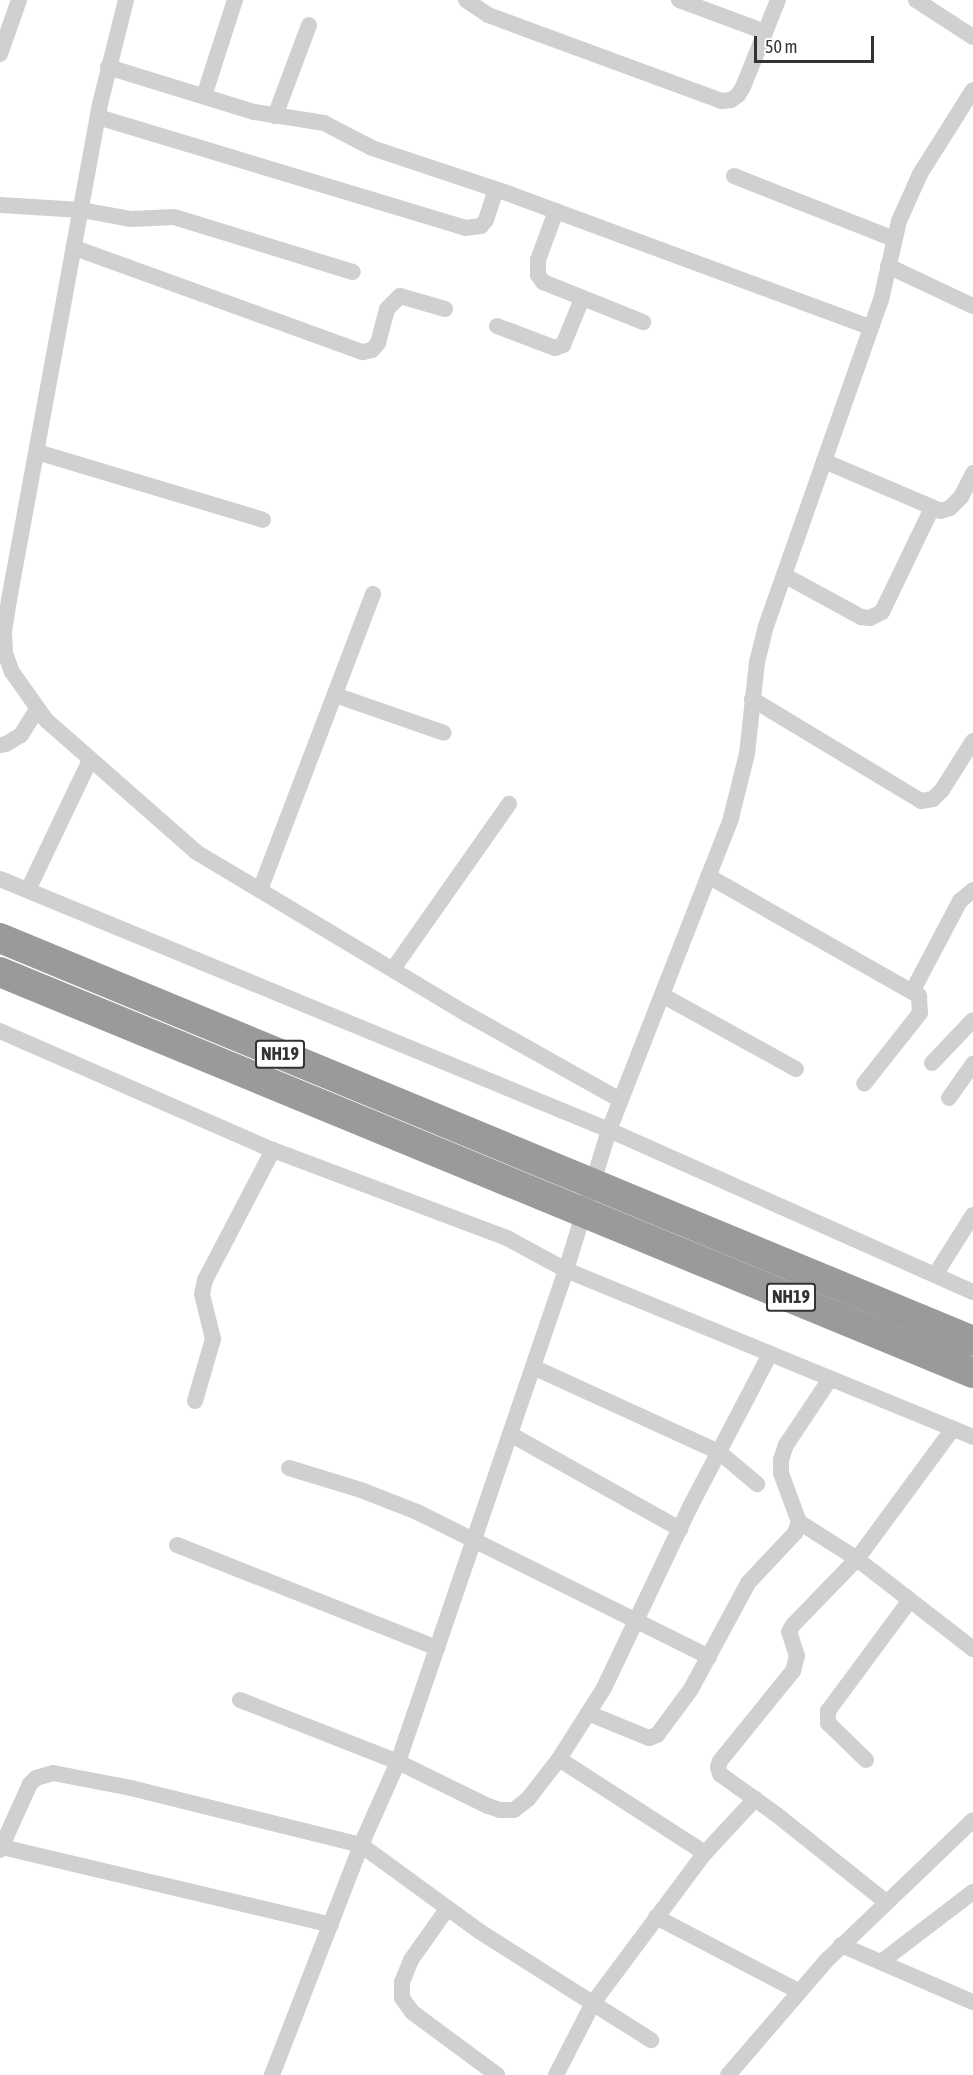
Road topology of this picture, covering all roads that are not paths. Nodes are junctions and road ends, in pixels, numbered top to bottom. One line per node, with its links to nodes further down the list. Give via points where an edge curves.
1 (19, 0): 11 (street)
2 (126, 0): 12 (street)
3 (235, 0): 14 (street)
4 (466, 0): 9 (street, via 488,15 722,101 738,95)
5 (680, 0): 9 (street)
6 (778, 0): 9 (street)
7 (916, 0): 10 (street)
8 (309, 25): 15 (street)
9 (765, 32)
10 (973, 37)
11 (0, 54)
12 (108, 67): 14 (street); 16 (street)
13 (973, 90): 22 (street, via 920,174 898,220)
14 (204, 96): 15 (street)
15 (276, 116): 18 (street, via 324,123 372,148)
16 (98, 117): 18 (street, via 465,228 481,226 486,220); 20 (street)
17 (734, 176): 22 (street)
18 (496, 190): 21 (street)
19 (0, 205): 20 (street)
20 (82, 210): 23 (street); 25 (street, via 131,219 174,217)
21 (556, 211): 26 (street, via 538,260 538,274 552,288); 31 (street)
22 (894, 239): 24 (street)
23 (75, 248): 28 (street, via 363,352 378,343 387,309 399,296); 32 (street)
24 (888, 266): 27 (street); 31 (street)
25 (353, 272)
26 (582, 299): 29 (street); 30 (street, via 563,345 555,348)
27 (973, 306)
28 (445, 309)
29 (643, 322)
30 (497, 326)
31 (871, 328): 33 (street)
32 (37, 452): 36 (street); 41 (street, via 4,632 5,653 12,672)
33 (824, 461): 35 (street); 37 (street)
34 (973, 473): 35 (street, via 961,497 950,508)
35 (932, 508): 37 (street, via 882,612 870,618 861,617)
36 (263, 520)
37 (784, 575): 40 (street, via 757,662)
38 (373, 594): 39 (street)
39 (335, 694): 42 (street); 50 (street)
40 (752, 699): 43 (street, via 921,801 933,799 942,790); 47 (street, via 747,754 731,818)
41 (37, 709): 44 (street, via 21,735); 45 (street)
42 (444, 733)
43 (973, 741)
44 (0, 745)
45 (90, 760): 49 (street); 50 (street, via 195,852)
46 (509, 804): 53 (street)
47 (708, 876): 55 (street); 56 (street)
48 (0, 879): 49 (street)
49 (28, 890): 65 (street)
50 (260, 890): 53 (street)
51 (973, 890): 55 (street, via 960,901)
52 (0, 938): 71 (highway, NH19)
53 (393, 969): 64 (street)
54 (0, 972): 74 (highway, NH19)
55 (913, 990): 62 (street, via 919,996 920,1013)
56 (662, 995): 61 (street); 64 (street)
57 (972, 1022): 59 (street)
58 (0, 1031): 66 (street)
59 (932, 1063)
60 (973, 1064): 63 (street)
61 (796, 1069)
62 (864, 1084)
63 (948, 1098)
64 (620, 1100): 65 (street)
65 (609, 1130): 68 (street); 69 (street)
66 (273, 1150): 68 (street, via 507,1238); 76 (street, via 205,1280 202,1294 213,1339)
67 (973, 1215): 69 (street)
68 (566, 1270): 72 (street); 73 (street)
69 (935, 1275): 70 (street)
70 (973, 1292)
71 (973, 1341)
72 (770, 1354): 75 (street); 80 (street)
73 (533, 1367): 78 (street); 80 (street)
74 (973, 1373)
75 (830, 1379): 77 (street); 83 (street, via 786,1445 781,1460 781,1473)
76 (195, 1401)
77 (953, 1429): 79 (street); 87 (street)
78 (510, 1434): 84 (street); 85 (street)
79 (973, 1437)
80 (718, 1452): 82 (street); 84 (street)
81 (290, 1468): 85 (street, via 393,1502)
82 (757, 1484)
83 (799, 1522): 87 (street); 92 (street, via 795,1533 748,1583)
84 (680, 1529): 89 (street)
85 (474, 1539): 89 (street); 90 (street)
86 (177, 1545): 90 (street)
87 (857, 1559): 88 (street); 98 (street, via 793,1625 789,1632 796,1656 793,1671 720,1761 720,1774)
88 (910, 1600): 91 (street); 96 (street, via 828,1711 828,1724)
89 (636, 1622): 92 (street); 94 (street)
90 (437, 1648): 97 (street)
91 (973, 1649)
92 (709, 1657): 94 (street, via 657,1735 638,1735)
93 (240, 1700): 97 (street)
94 (588, 1713): 95 (street)
95 (559, 1759): 97 (street, via 528,1798 514,1809 500,1810); 102 (street)
96 (866, 1760)
97 (398, 1762): 100 (street)
98 (755, 1799): 102 (street); 104 (street)
99 (973, 1820): 104 (street)
100 (361, 1845): 101 (street, via 131,1788 53,1773 30,1784); 105 (street); 107 (street)
101 (1, 1848): 107 (street)
102 (705, 1853): 106 (street)
103 (973, 1892): 109 (street)
104 (886, 1902): 108 (street)
105 (447, 1909): 112 (street); 115 (street, via 411,1960 402,1982 402,1998 412,2012)
106 (656, 1917): 110 (street); 112 (street)
107 (331, 1925): 114 (street)
108 (841, 1945): 109 (street); 110 (street)
109 (880, 1962): 111 (street)
110 (798, 1991): 117 (street)
111 (973, 2002)
112 (593, 2003): 113 (street); 116 (street)
113 (651, 2040)
114 (272, 2075)
115 (497, 2075)
116 (556, 2075)
117 (728, 2075)

